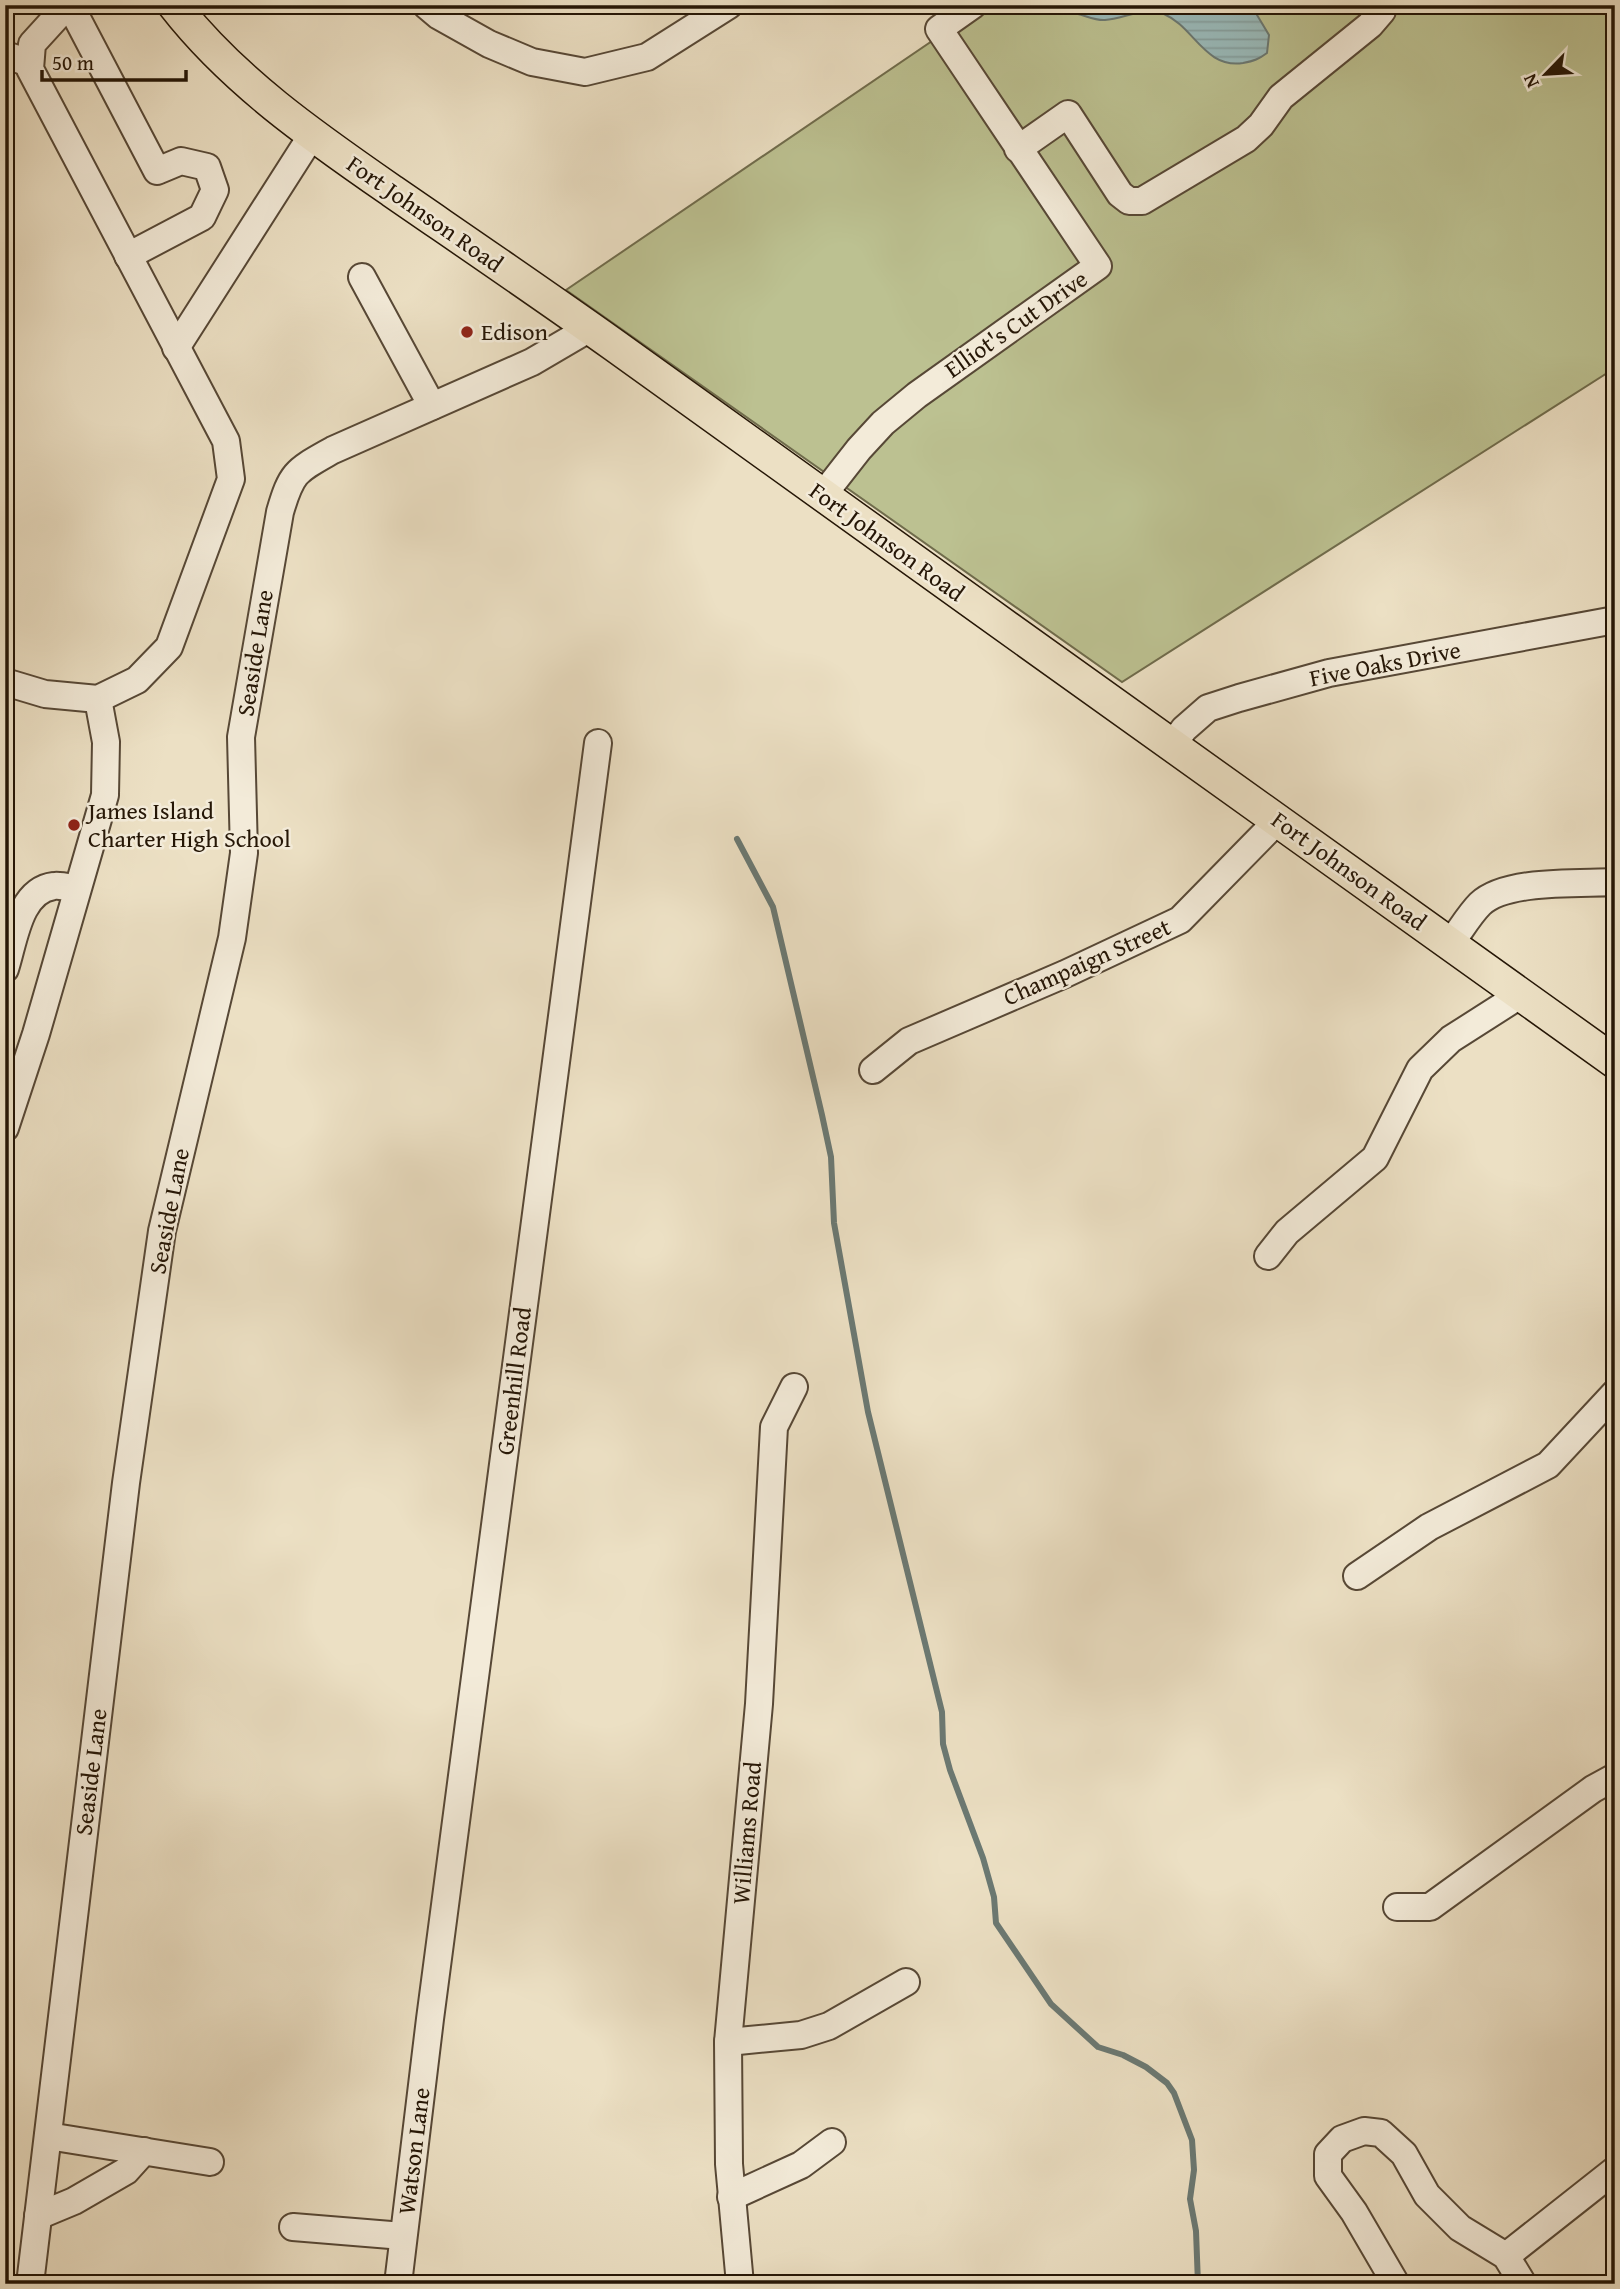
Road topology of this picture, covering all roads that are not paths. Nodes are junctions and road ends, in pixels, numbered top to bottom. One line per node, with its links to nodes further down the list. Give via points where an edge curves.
1 (71, 5): 7 (street); 10 (street, via 157,171 181,161 207,167 215,190 202,217)
2 (174, 5): 8 (main road, Fort Johnson Road, via 260,94)
3 (426, 5): 4 (street, via 489,44 532,62 586,72 647,57)
4 (729, 5)
5 (972, 5): 9 (street, Elliot's Cut Drive, via 939,29)
6 (1383, 5): 9 (street, via 1370,24 1281,97 1246,139 1142,201 1129,201 1120,194 1068,114)
7 (18, 59): 10 (street, via 30,69)
8 (312, 135): 12 (main road, Fort Johnson Road); 13 (street)
9 (1018, 149): 15 (street, Elliot's Cut Drive, via 1098,266 891,416)
10 (128, 256): 13 (street)
11 (362, 276): 14 (street)
12 (590, 328): 14 (street, Seaside Lane, via 532,362); 15 (main road, Fort Johnson Road)
13 (176, 348): 18 (street, via 226,442 231,479 169,647 137,680)
14 (432, 406): 39 (street, Seaside Lane, via 333,450 295,473 280,512 242,737 244,853 232,938 158,1258)
15 (823, 495): 20 (main road, Fort Johnson Road)
16 (1615, 620): 20 (street, Five Oaks Drive, via 1329,673 1239,698 1209,708)
17 (5, 682): 18 (street, via 45,694)
18 (98, 699): 23 (street, via 107,742 105,795)
19 (598, 743): 37 (street, Greenhill Road)
20 (1173, 744): 21 (main road, Fort Johnson Road)
21 (1278, 820): 24 (main road, Fort Johnson Road); 28 (street, Champaign Street, via 1180,920 909,1041)
22 (1615, 882): 24 (street, via 1499,892 1481,903)
23 (76, 889): 25 (street, via 54,886 36,892 24,908); 29 (street, via 36,1034)
24 (1450, 944): 26 (main road, Fort Johnson Road)
25 (5, 969)
26 (1520, 995): 27 (main road, Fort Johnson Road); 30 (street, via 1451,1039 1420,1069 1375,1158 1287,1232)
27 (1615, 1062)
28 (873, 1070)
29 (7, 1115)
30 (1268, 1256)
31 (794, 1387): 38 (street, Williams Road, via 774,1427 759,1704)
32 (1615, 1393): 33 (street, via 1548,1465 1429,1527)
33 (1357, 1576)
34 (1615, 1777): 35 (street, via 1430,1907)
35 (1397, 1907)
36 (906, 1982): 38 (street, via 829,2026 801,2035)
37 (430, 2019): 47 (street, Watson Lane)
38 (728, 2042): 44 (street, Williams Road)
39 (48, 2136): 41 (street); 45 (street, Seaside Lane)
40 (832, 2142): 44 (street, via 801,2165)
41 (144, 2151): 42 (street); 45 (street, via 127,2171)
42 (210, 2162)
43 (1615, 2170): 48 (street)
44 (732, 2197): 51 (street, Williams Road)
45 (38, 2216): 49 (street, Seaside Lane)
46 (293, 2227): 47 (street)
47 (403, 2236): 50 (street, Watson Lane)
48 (1506, 2256): 52 (street, via 1460,2228 1427,2195 1404,2154 1381,2133 1364,2131 1342,2139 1328,2154 1328,2176); 53 (street)
49 (30, 2284)
50 (398, 2284)
51 (740, 2284)
52 (1396, 2284)
53 (1523, 2284)

